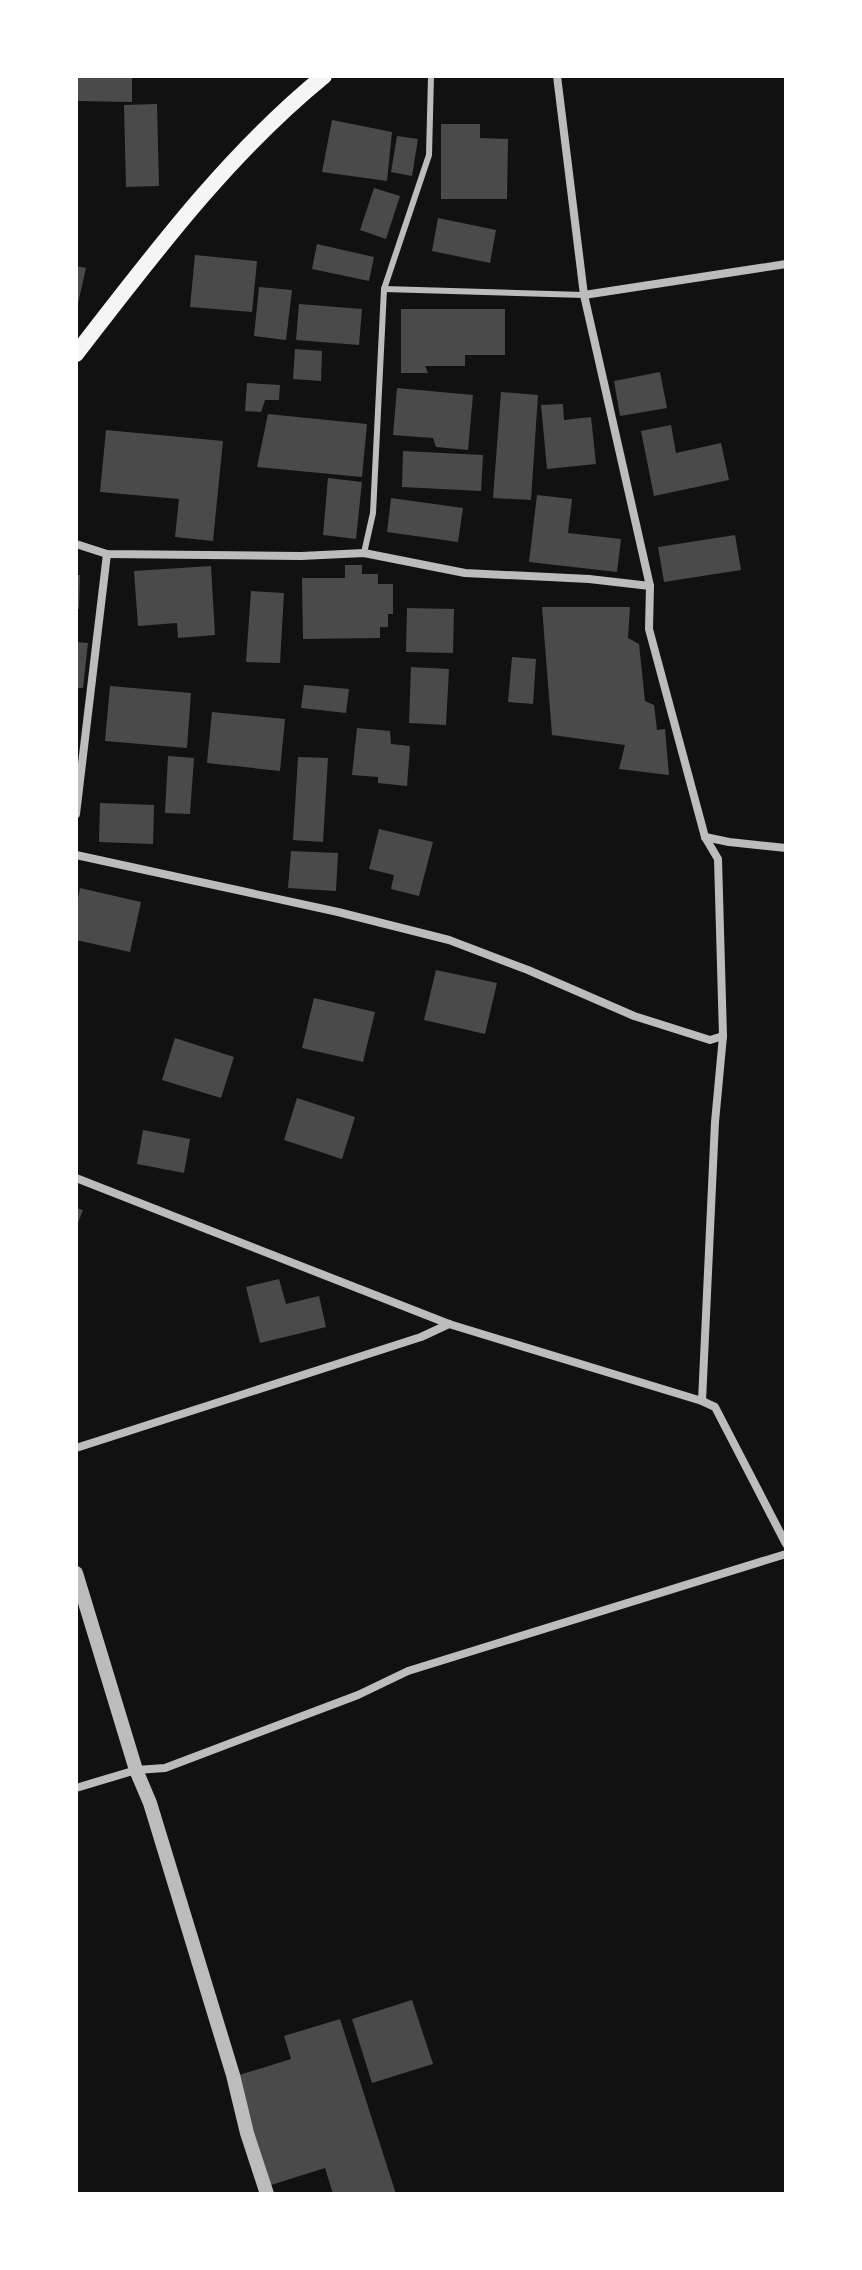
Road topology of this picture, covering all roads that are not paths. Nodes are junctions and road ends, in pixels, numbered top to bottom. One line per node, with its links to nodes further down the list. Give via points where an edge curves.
1 (324, 76): 7 (main road, via 287,106 187,212)
2 (431, 76): 5 (lane, via 429,155)
3 (557, 76): 6 (street)
4 (786, 264): 6 (street)
5 (384, 289): 6 (lane); 9 (lane, via 373,513)
6 (584, 295): 11 (street)
7 (76, 354)
8 (76, 544): 10 (street)
9 (364, 553): 10 (street); 11 (street, via 465,573)
10 (107, 554): 12 (street)
11 (650, 586): 13 (street, via 649,629)
12 (76, 814)
13 (705, 837): 14 (street); 16 (street, via 718,859)
14 (786, 848)
15 (76, 855): 16 (street, via 449,940 634,1016 710,1040)
16 (723, 1036): 19 (street)
17 (76, 1178): 18 (street)
18 (449, 1324): 19 (street); 20 (street)
19 (702, 1401): 21 (street, via 715,1407)
20 (76, 1448)
21 (786, 1544)
22 (786, 1554): 24 (street, via 408,1671 165,1768)
23 (76, 1573): 24 (street)
24 (136, 1770): 25 (street); 26 (street)
25 (76, 1788)
26 (267, 2194)

